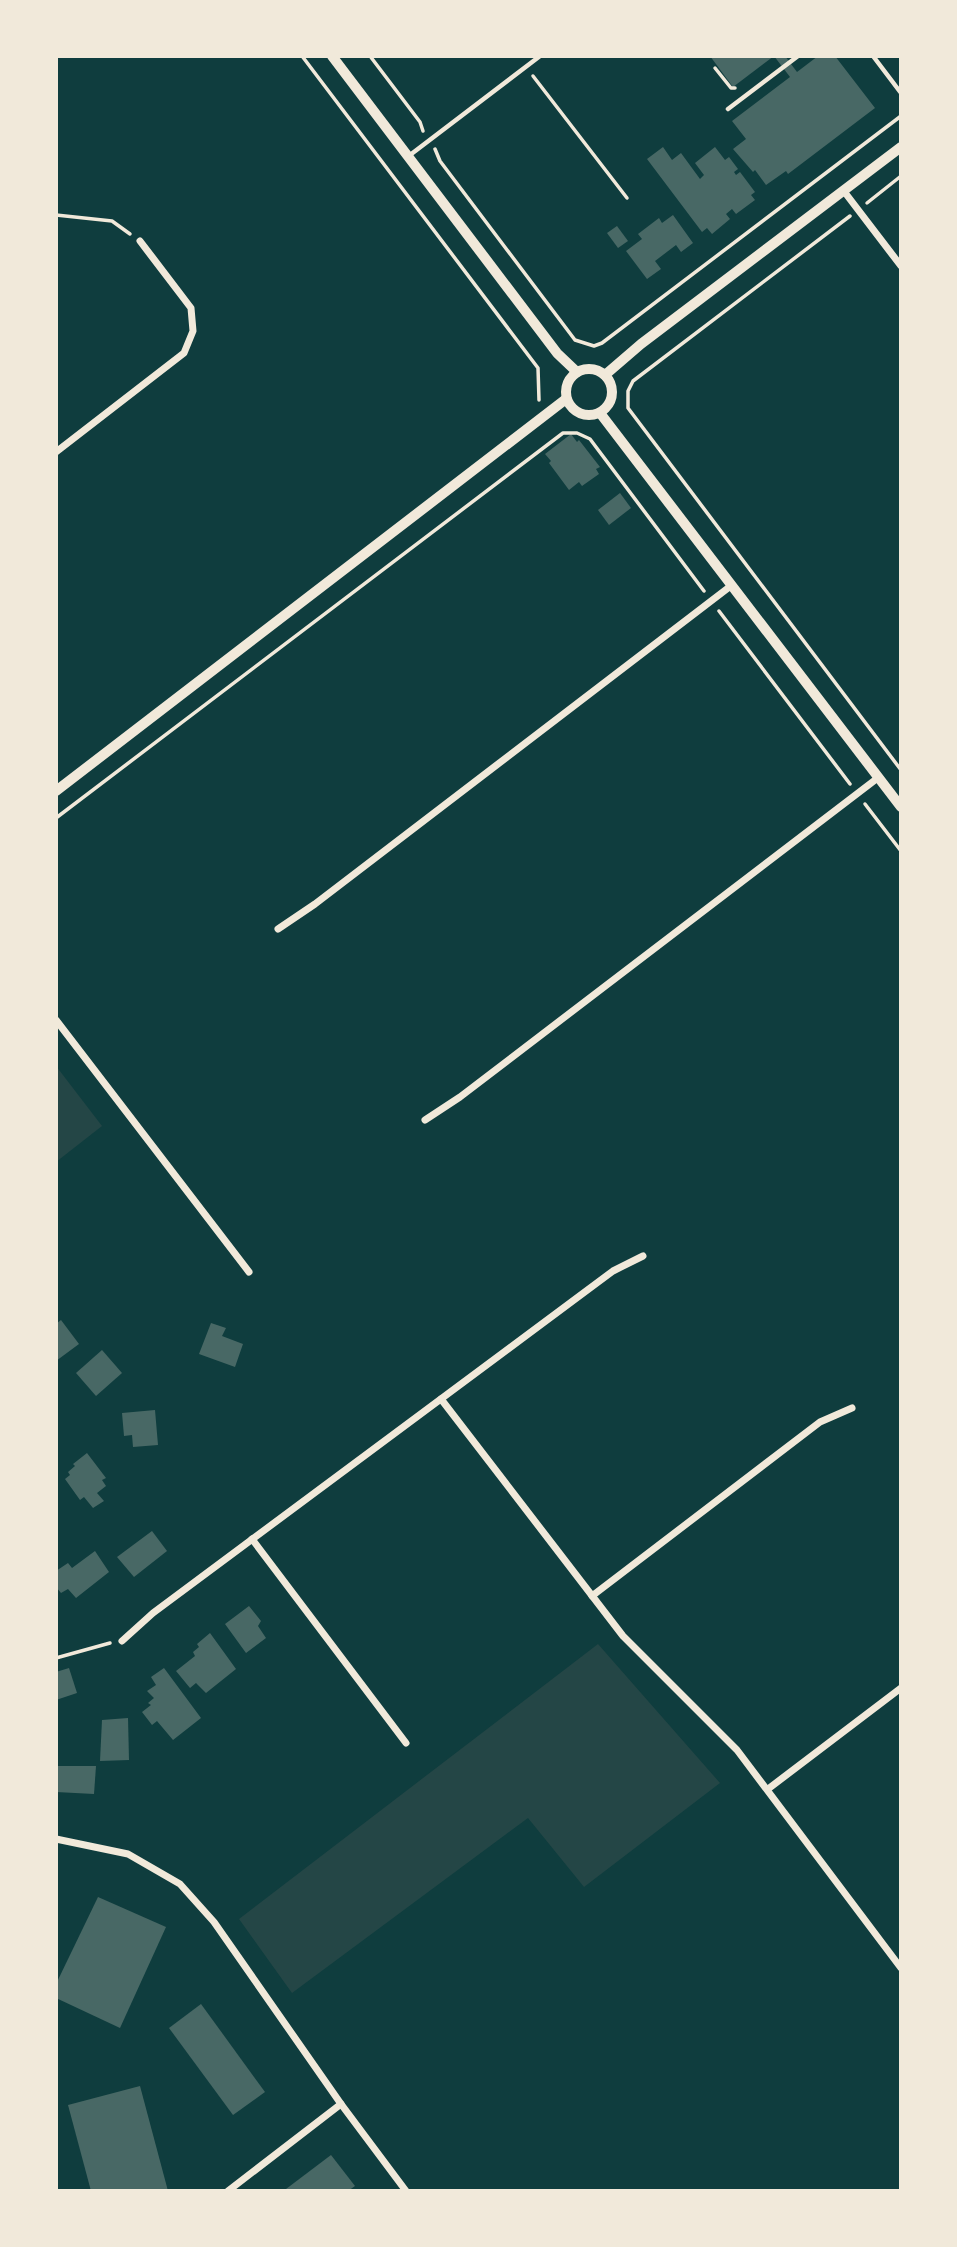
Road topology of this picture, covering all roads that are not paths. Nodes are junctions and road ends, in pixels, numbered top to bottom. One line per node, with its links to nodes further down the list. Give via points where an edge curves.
1 (540, 56): 8 (lane)
2 (798, 56): 6 (lane)
3 (873, 56): 5 (lane)
4 (338, 58): 8 (main road)
5 (901, 93)
6 (728, 109)
7 (901, 146): 9 (street)
8 (409, 155): 12 (main road, via 557,353)
9 (843, 190): 11 (street); 13 (street)
10 (140, 241): 16 (street, via 191,308 192,331 184,353)
11 (901, 266)
12 (578, 372): 13 (main road, via 588,369); 14 (main road, via 566,386)
13 (605, 375): 15 (main road, via 612,392 610,403)
14 (566, 399): 15 (main road, via 576,412); 19 (street)
15 (600, 413): 17 (main road)
16 (56, 452)
17 (732, 585): 18 (main road); 21 (street)
18 (878, 777): 20 (main road); 23 (street)
19 (56, 791)
20 (901, 807)
21 (278, 929)
22 (56, 1020): 25 (street)
23 (425, 1120)
24 (643, 1256): 26 (street, via 613,1271)
25 (249, 1272)
26 (441, 1399): 28 (street); 29 (street)
27 (852, 1408): 29 (street, via 820,1422)
28 (252, 1539): 30 (street); 32 (street)
29 (592, 1596): 33 (street, via 623,1636 737,1750)
30 (122, 1641)
31 (901, 1688): 33 (street)
32 (406, 1743)
33 (768, 1789): 35 (street)
34 (56, 1839): 36 (street, via 128,1854 180,1884 214,1922)
35 (901, 1968)
36 (341, 2104): 37 (street); 38 (street)
37 (228, 2191)
38 (406, 2191)

